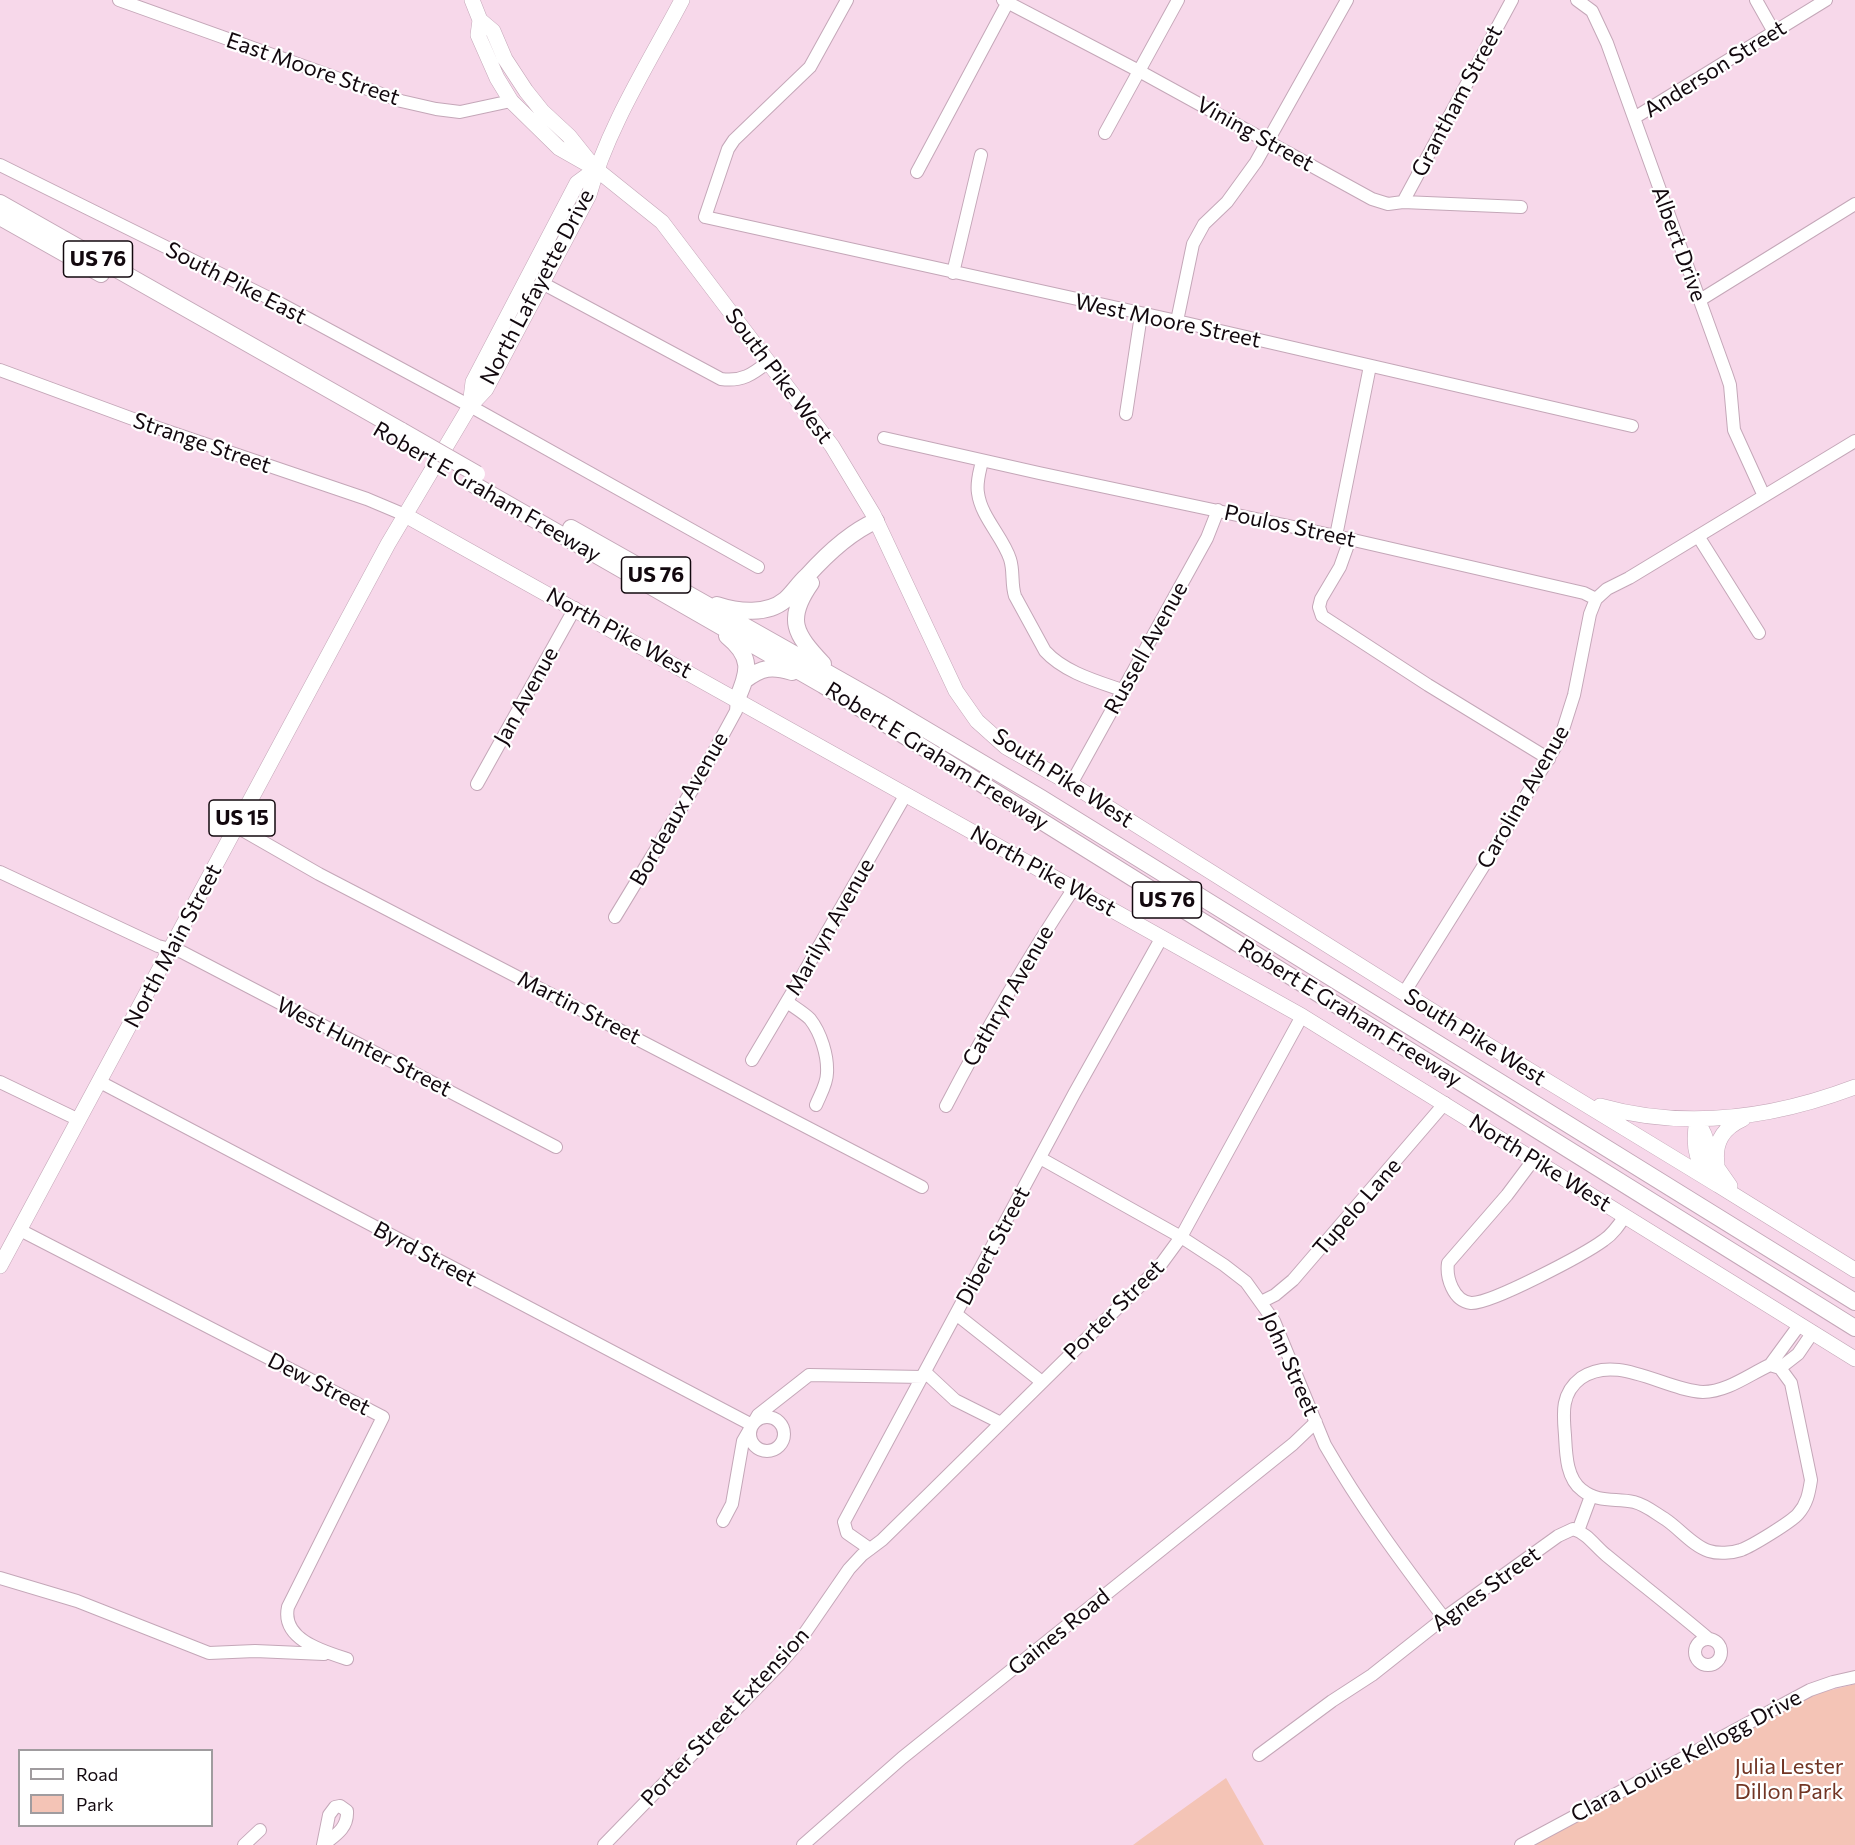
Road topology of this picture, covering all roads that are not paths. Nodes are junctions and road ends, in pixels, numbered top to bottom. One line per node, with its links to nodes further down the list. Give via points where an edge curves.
1 (120, 0): 15 (street, East Moore Street, via 402,101 460,112)
2 (472, 0): 12 (main road, North Lafayette Drive)
3 (682, 0): 21 (main road)
4 (847, 0): 28 (street, West Moore Street, via 810,67 734,140 705,217)
5 (1178, 0): 14 (street)
6 (1347, 0): 18 (street)
7 (1512, 0): 23 (street, Grantham Street)
8 (1576, 0): 16 (street, Albert Drive, via 1592,11)
9 (1756, 0): 13 (street)
10 (1826, 0): 13 (street, Anderson Street)
11 (1007, 1): 14 (street, Vining Street); 22 (street)
12 (479, 28): 15 (main road, North Lafayette Drive, via 497,78); 21 (main road, via 493,31 526,91)
13 (1774, 32): 16 (street, Anderson Street)
14 (1139, 71): 17 (street); 18 (street, Vining Street)
15 (511, 101): 21 (main road, North Lafayette Drive, via 559,148)
16 (1634, 118): 30 (street, Albert Drive)
17 (1105, 133)
18 (1269, 141): 23 (street, Vining Street, via 1372,198 1388,204); 33 (street, via 1241,185 1198,233)
19 (981, 155): 28 (street)
20 (0, 165): 37 (street, South Pike East, via 281,304)
21 (596, 169): 29 (main road, North Lafayette Drive, via 589,195); 34 (main road, South Pike West, via 662,222); 37 (main road, via 577,183 473,382)
22 (917, 172)
23 (1403, 202): 26 (street, Vining Street)
24 (0, 203): 32 (highway, Robert E Graham Freeway / US 76)
25 (1855, 204): 30 (street)
26 (1521, 207)
27 (0, 217): 32 (highway, Robert E Graham Freeway / US 76)
28 (953, 273): 31 (street, West Moore Street)
29 (542, 283): 34 (street, via 722,380 741,380); 37 (main road, North Lafayette Drive, via 486,389)
30 (1700, 300): 43 (street, Albert Drive, via 1730,385 1734,430)
31 (1141, 315): 33 (street, West Moore Street); 38 (street)
32 (194, 319): 53 (highway, Robert E Graham Freeway / US 76, bridge)
33 (1177, 321): 35 (street, West Moore Street)
34 (768, 362): 46 (main road, South Pike West, via 832,446)
35 (1370, 366): 39 (street, West Moore Street); 47 (street)
36 (0, 370): 45 (street, Strange Street)
37 (470, 406): 45 (main road, North Main Street / US 15); 51 (street, South Pike East)
38 (1126, 414)
39 (1632, 426)
40 (884, 438): 42 (street, Poulos Street)
41 (1855, 441): 43 (street)
42 (982, 461): 44 (street, Poulos Street); 58 (street, via 978,484 981,505 1010,558 1015,596 1045,651 1065,666)
43 (1764, 496): 48 (street)
44 (1218, 510): 47 (street, Poulos Street); 58 (street, Russell Avenue, via 1207,538)
45 (405, 515): 54 (main road, North Pike West); 64 (main road, North Main Street / US 15)
46 (876, 521): 50 (highway, via 856,531); 62 (main road, South Pike West, via 956,691 977,721 1006,747)
47 (1336, 536): 49 (street, Poulos Street)
48 (1698, 536): 52 (street); 55 (street)
49 (1350, 539): 52 (street, Poulos Street); 60 (street, via 1340,567 1319,604 1325,620)
50 (834, 551): 53 (highway, via 783,602 770,608 736,609); 57 (highway, via 797,605 796,630)
51 (758, 567)
52 (1596, 599): 60 (street, Carolina Avenue, via 1567,721)
53 (694, 603): 56 (highway, via 744,652); 57 (highway, Robert E Graham Freeway / US 76)
54 (575, 608): 59 (main road, North Pike West); 61 (street, Jan Avenue)
55 (1758, 633)
56 (745, 680): 57 (highway, via 761,670 777,667); 59 (highway)
57 (829, 681): 95 (highway, Robert E Graham Freeway / US 76, via 1182,884); 98 (highway, Robert E Graham Freeway / US 76)
58 (1122, 690): 62 (street, Russell Avenue)
59 (737, 699): 63 (main road, North Pike West); 67 (street, Bordeaux Avenue, via 736,711 700,777)
60 (1549, 759): 70 (street, Carolina Avenue)
61 (477, 784)
62 (1071, 784): 70 (main road, South Pike West)
63 (906, 794): 66 (main road, North Pike West); 71 (street, Marilyn Avenue)
64 (237, 827): 69 (main road, North Main Street / US 15); 88 (street, Martin Street, via 319,874)
65 (0, 872): 69 (street, West Hunter Street)
66 (1074, 888): 68 (main road, North Pike West); 80 (street, Cathryn Avenue, via 1026,960)
67 (615, 917)
68 (1162, 937): 72 (main road, North Pike West); 85 (street, Dibert Street)
69 (171, 949): 75 (main road, North Main Street / US 15); 84 (street, West Hunter Street)
70 (1404, 993): 77 (main road, South Pike West)
71 (787, 1002): 73 (street, Marilyn Avenue); 79 (street, via 809,1018 824,1046 828,1073)
72 (1302, 1016): 78 (main road, North Pike West); 91 (street, Porter Street)
73 (752, 1060)
74 (0, 1082): 82 (street)
75 (100, 1082): 82 (main road, North Main Street / US 15); 105 (street, Byrd Street)
76 (1855, 1087): 81 (main road, via 1793,1108)
77 (1574, 1096): 83 (main road, via 1625,1112); 87 (main road)
78 (1445, 1103): 86 (main road, North Pike West); 94 (street, Tupelo Lane, via 1293,1280)
79 (816, 1105)
80 (946, 1106)
81 (1754, 1115): 83 (main road); 87 (main road, via 1732,1124 1722,1135 1717,1148)
82 (79, 1120): 90 (main road, North Main Street / US 15)
83 (1697, 1120): 87 (main road, via 1695,1150 1702,1167)
84 (556, 1147)
85 (1040, 1158): 91 (street, John Street); 96 (street, Dibert Street)
86 (1534, 1160): 89 (main road, North Pike West); 89 (street, via 1448,1263 1452,1289 1465,1301 1483,1301 1551,1270 1604,1240)
87 (1718, 1177): 93 (main road, via 1740,1197)
88 (922, 1187)
89 (1625, 1216): 97 (main road, North Pike West)
90 (20, 1230): 92 (main road, North Main Street / US 15); 113 (street, Dew Street, via 383,1417 286,1615 291,1631)
91 (1182, 1237): 94 (street, John Street, via 1246,1282); 102 (street, Porter Street, via 1159,1267)
92 (0, 1266)
93 (1855, 1270)
94 (1261, 1302): 103 (street, John Street, via 1274,1321)
95 (1855, 1302)
96 (956, 1314): 101 (street, Dibert Street); 102 (street)
97 (1807, 1328): 99 (main road, North Pike West); 100 (street)
98 (1855, 1328)
99 (1855, 1359)
100 (1775, 1367): 106 (street, via 1704,1392 1617,1369 1591,1372 1579,1379 1563,1404 1565,1438 1572,1479); 106 (street, via 1788,1377 1795,1397 1810,1480 1809,1495 1790,1522 1741,1550 1711,1552 1649,1508)
101 (924, 1374): 104 (street, via 955,1400); 105 (street, via 809,1375 758,1415); 109 (street, Dibert Street, via 844,1522 847,1533)
102 (1042, 1382): 104 (street, Porter Street)
103 (1316, 1422): 111 (street, John Street, via 1360,1501); 120 (street, Gaines Road, via 902,1758)
104 (1001, 1423): 109 (street, Porter Street)
105 (752, 1425): 107 (street, via 742,1441 732,1504)
106 (1591, 1496): 108 (street)
107 (723, 1521)
108 (1578, 1531): 111 (street, Agnes Street, via 1573,1529 1558,1536); 112 (street)
109 (866, 1552): 119 (street, Porter Street Extension, via 786,1657)
110 (0, 1578): 113 (street, via 77,1601 209,1653)
111 (1444, 1618): 116 (street, Agnes Street)
112 (1709, 1639)
113 (332, 1654): 114 (street, Dew Street)
114 (347, 1659)
115 (1855, 1677): 121 (street, Clara Louise Kellogg Drive, via 1810,1690)
116 (1259, 1755)
117 (260, 1830): 118 (street)
118 (244, 1845)
119 (604, 1845)
120 (803, 1845)
121 (1521, 1845)

